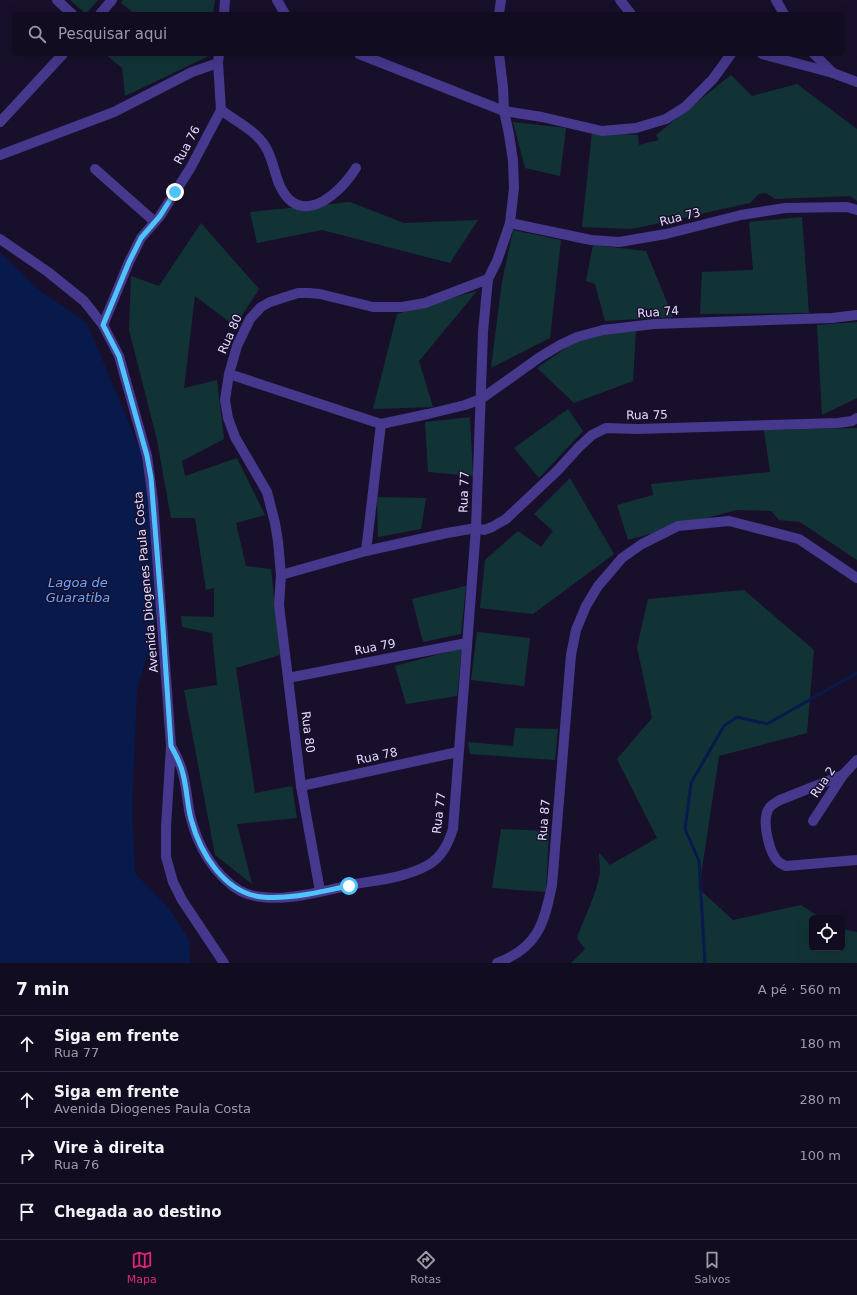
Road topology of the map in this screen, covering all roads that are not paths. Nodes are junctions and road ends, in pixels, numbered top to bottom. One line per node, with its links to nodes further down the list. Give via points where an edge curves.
1 (57, 0): 8 (street)
2 (112, 0): 9 (street)
3 (226, 0): 10 (street)
4 (501, 0): 12 (street)
5 (620, 0): 13 (street)
6 (776, 0): 14 (street)
7 (279, 1): 11 (street)
8 (70, 12)
9 (102, 12)
10 (224, 12)
11 (284, 12)
12 (499, 12)
13 (629, 12)
14 (783, 12)
15 (61, 56): 26 (street)
16 (364, 56): 25 (street)
17 (499, 56): 25 (street)
18 (730, 56): 25 (street, via 713,79 685,107 666,119 636,128 602,131)
19 (769, 56): 22 (street)
20 (816, 56): 22 (street)
21 (218, 59): 24 (street); 27 (street, via 114,112)
22 (833, 73): 23 (street)
23 (857, 82)
24 (221, 110): 28 (street, via 260,139 266,147 280,186 292,203 300,206 313,205 328,199); 31 (street, Rua 76, via 191,167)
25 (504, 111): 32 (street, via 513,161 514,188)
26 (0, 122)
27 (0, 155)
28 (356, 168)
29 (95, 169): 31 (street)
30 (857, 210): 32 (street, Rua 73, via 785,208 619,242 591,240)
31 (155, 222): 36 (street, Rua 76, via 141,238)
32 (510, 223): 34 (street)
33 (0, 239): 36 (street, Avenida Diogenes Paula Costa, via 84,301)
34 (488, 280): 37 (street, Rua 80, via 425,303 402,308 373,307 309,293 298,293 270,302 261,307 250,319 237,346); 38 (street)
35 (857, 315): 38 (street, Rua 74, via 654,324 602,330 560,345)
36 (103, 325): 47 (street, Avenida Diogenes Paula Costa, via 119,356 151,478)
37 (229, 374): 40 (street); 43 (street, Rua 80, via 225,400 228,418 235,437 267,492 278,541)
38 (480, 399): 40 (street, Rua 74, via 458,407); 41 (street, Rua 77)
39 (857, 418): 41 (street, Rua 75, via 838,423 606,428 592,435 506,519 484,530)
40 (381, 424): 42 (street)
41 (476, 528): 42 (street); 45 (street, Rua 77)
42 (366, 551): 43 (street)
43 (281, 575): 46 (street, Rua 80, via 279,605)
44 (857, 578): 56 (street, Rua 87, via 799,539 729,521 678,526 642,544 622,558 598,586 576,630 571,655 552,885 548,906 540,929 528,946 512,958)
45 (467, 643): 46 (street, Rua 79); 48 (street, Rua 77)
46 (288, 678): 51 (street, Rua 80)
47 (171, 746): 54 (street, Rua 77, via 180,762 190,818 197,839 214,868 227,881 243,892 262,897 281,898); 55 (street, Avenida Diogenes Paula Costa, via 166,857 173,882 182,900)
48 (458, 752): 51 (street, Rua 78); 54 (street, Rua 77, via 453,829 440,856 413,872)
49 (857, 760): 50 (street, Rua 2)
50 (843, 775): 52 (street, Rua 2); 53 (street, via 772,805 765,818 766,828 773,853 780,863 786,866)
51 (301, 786): 54 (street, Rua 80)
52 (813, 821)
53 (857, 860)
54 (320, 891)
55 (224, 963)
56 (496, 963)

